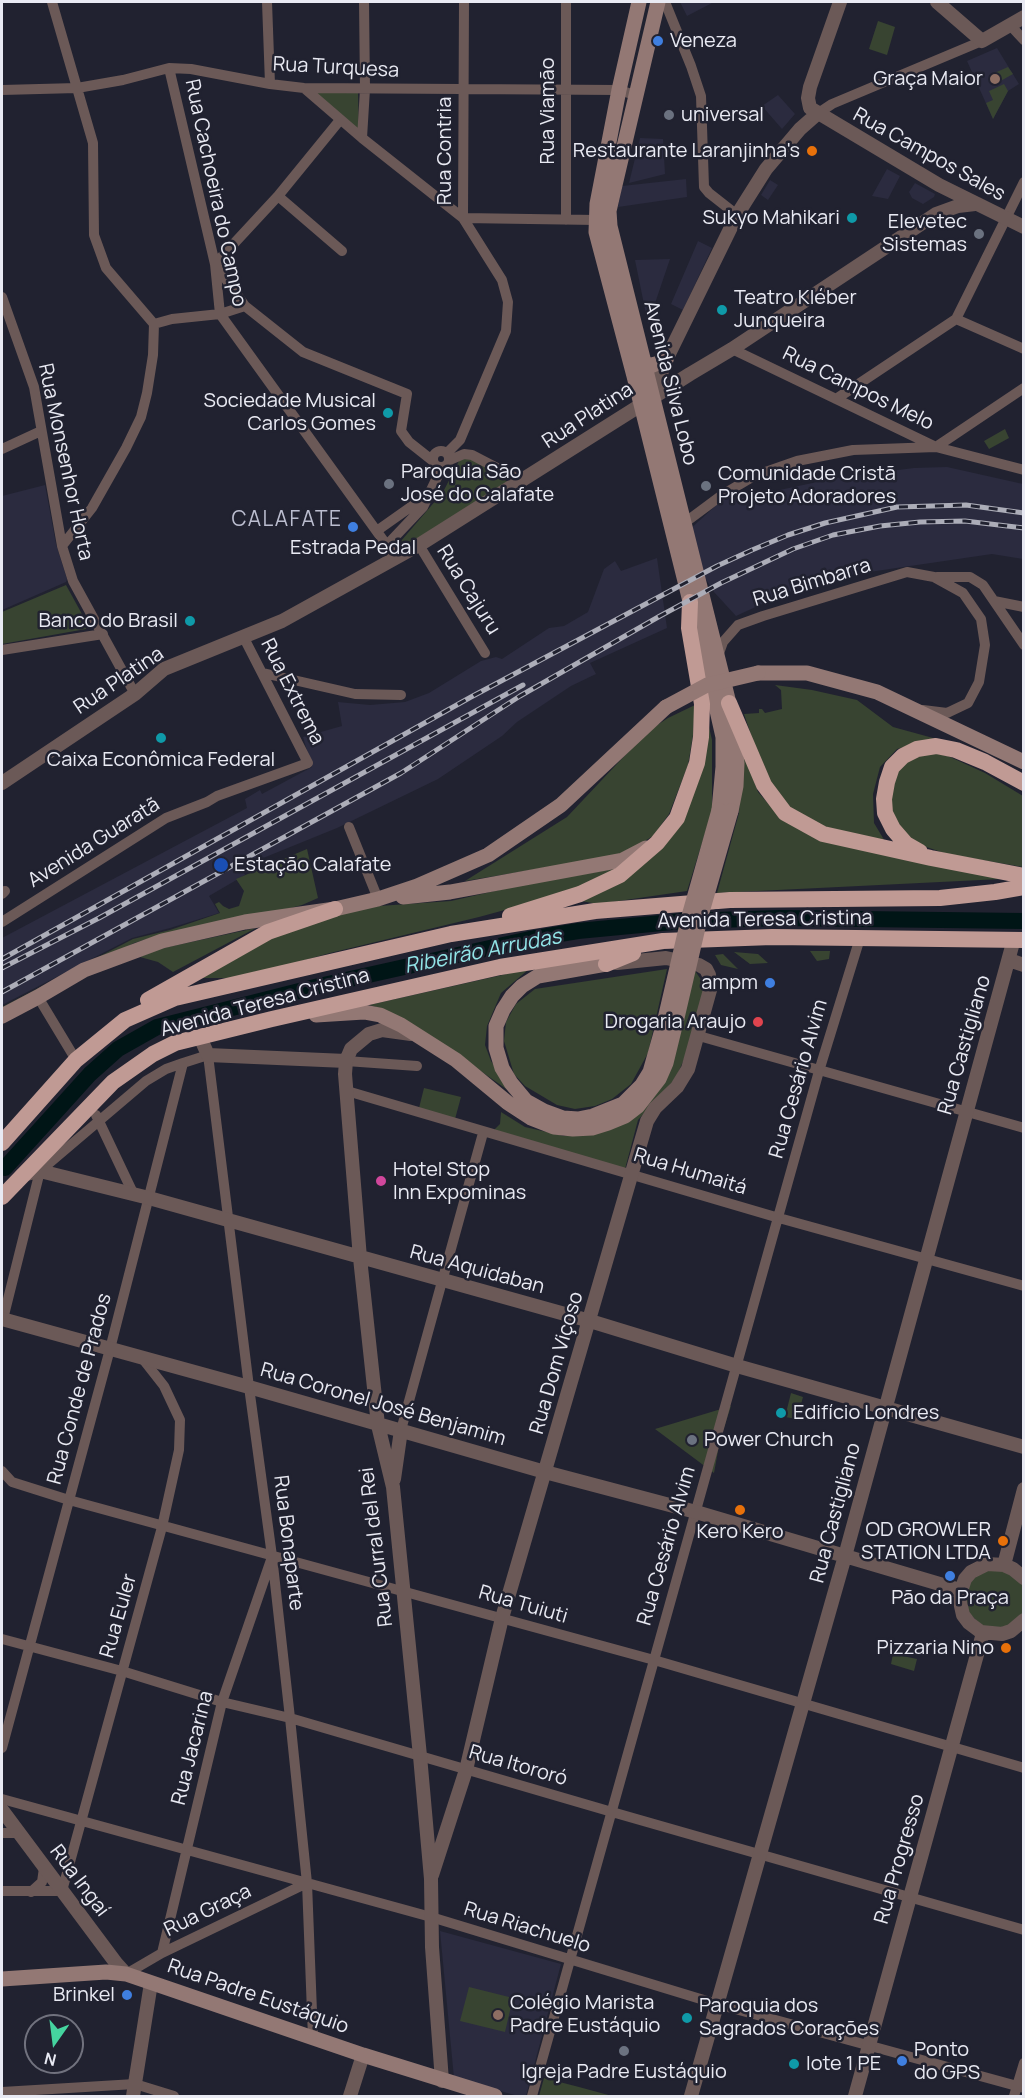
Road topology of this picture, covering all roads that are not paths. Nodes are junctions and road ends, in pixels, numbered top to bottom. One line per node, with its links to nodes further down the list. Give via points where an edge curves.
1 (52, 2): 16 (street)
2 (267, 2): 15 (street)
3 (364, 2): 18 (street)
4 (464, 2): 19 (street, Rua Contria)
5 (566, 2): 20 (street, Rua Viamão)
6 (639, 2): 22 (main road, Avenida Silva Lobo)
7 (840, 2): 24 (street, via 810,87 810,108)
8 (937, 2): 13 (street)
9 (662, 5): 23 (main road, Avenida Silva Lobo); 32 (street, via 701,96 704,187)
10 (1023, 17): 11 (street)
11 (1010, 25): 12 (street); 13 (street)
12 (1023, 40)
13 (982, 41): 24 (street, via 832,104)
14 (169, 68): 15 (street, Rua Turquesa); 16 (street, Rua Turquesa); 39 (street, Rua Cachoeira do Campo)
15 (270, 84): 17 (street, Rua Turquesa)
16 (77, 88): 21 (street, Rua Turquesa); 44 (street, via 93,143 94,235 106,268)
17 (304, 88): 18 (street, Rua Turquesa); 25 (street)
18 (365, 89): 19 (street, Rua Turquesa); 26 (street)
19 (463, 89): 20 (street, Rua Turquesa); 33 (street, Rua Contria)
20 (567, 89): 22 (street, Rua Turquesa); 35 (street, Rua Viamão)
21 (2, 90)
22 (619, 90): 23 (street, Rua Turquesa); 36 (main road, Avenida Silva Lobo)
23 (635, 95): 50 (main road, Avenida Silva Lobo, via 609,226)
24 (817, 114): 28 (street, Rua Campos Sales); 32 (street, via 766,169)
25 (340, 120): 26 (street); 29 (street)
26 (362, 138): 33 (street)
27 (1023, 182): 34 (street)
28 (939, 185): 30 (street, Rua Campos Sales); 31 (street, via 943,198)
29 (278, 196): 38 (street); 39 (street)
30 (975, 204): 31 (street, Rua Platina); 34 (street, Rua Campos Sales)
31 (936, 214): 47 (street, Rua Platina)
32 (737, 215): 49 (street)
33 (463, 218): 35 (street); 58 (street, Rua Contria, via 502,280 508,302 506,331 460,440)
34 (1006, 219): 37 (street, Rua Campos Sales); 43 (street)
35 (566, 220): 36 (street)
36 (596, 220): 54 (main road, Avenida Silva Lobo, via 596,232)
37 (1023, 227)
38 (342, 251)
39 (215, 264): 41 (street); 42 (street, Rua Cachoeira do Campo)
40 (2, 297): 45 (street, Rua Monsenhor Horta)
41 (245, 306): 42 (street); 58 (street, via 303,352 407,394 401,431 409,442)
42 (220, 314): 44 (street); 63 (street, Rua Cachoeira do Campo)
43 (956, 319): 48 (street); 53 (street)
44 (153, 324): 66 (street, via 153,355 141,417 92,508)
45 (14, 330): 46 (street); 55 (street, Rua Monsenhor Horta, via 34,387)
46 (2, 333)
47 (732, 349): 51 (street, Rua Platina); 53 (street, Rua Campos Melo)
48 (1023, 349)
49 (666, 360): 50 (main road); 51 (street); 54 (street)
50 (644, 364): 54 (main road, Avenida Silva Lobo)
51 (690, 374): 54 (street, Rua Platina)
52 (1023, 388): 56 (street)
53 (836, 399): 56 (street, Rua Campos Melo)
54 (646, 401): 60 (street, Rua Platina); 62 (main road, Avenida Silva Lobo); 70 (main road, Avenida Silva Lobo)
55 (42, 431): 57 (street); 66 (street, Rua Monsenhor Horta)
56 (936, 447): 59 (street); 62 (street, via 853,450 797,461 754,477)
57 (2, 448)
58 (442, 459): 60 (street, via 472,455); 61 (street, Rua Contria)
59 (1023, 470)
60 (522, 481): 65 (street, Rua Platina)
61 (431, 493): 63 (street); 64 (street, Rua Contria, via 423,507)
62 (683, 524): 77 (main road, Avenida Silva Lobo)
63 (378, 530): 64 (street, Rua Cachoeira do Campo)
64 (387, 544): 67 (street, Rua Cachoeira do Campo)
65 (419, 545): 67 (street, Rua Platina); 76 (street, Rua Cajuru)
66 (62, 546): 72 (street, Rua Monsenhor Horta, via 73,581)
67 (396, 558): 73 (street, Rua Platina)
68 (934, 577): 69 (street, Rua Bimbarra, via 970,578 983,585); 77 (street, Rua Bimbarra, via 907,572 738,625 723,642); 82 (street, Rua Bimbarra, via 963,592 981,619 984,645 979,682 968,703 947,713)
69 (994, 601): 71 (street); 74 (street, Rua Bimbarra)
70 (690, 602): 87 (main road, Avenida Silva Lobo, via 723,737); 89 (highway, via 689,628 702,704 701,737 697,763 677,818)
71 (1023, 607)
72 (103, 633): 75 (street); 79 (street, Rua Monsenhor Horta)
73 (244, 638): 78 (street, Rua Extrema); 79 (street, Rua Platina, via 164,669)
74 (1023, 645)
75 (2, 650)
76 (485, 653)
77 (718, 656): 81 (main road, Avenida Silva Lobo)
78 (263, 673): 80 (street, via 355,694); 84 (street, Rua Extrema)
79 (135, 694): 85 (street, Rua Platina)
80 (401, 695)
81 (729, 703): 87 (main road, Avenida Silva Lobo, via 737,763 736,786); 90 (highway, via 764,785 785,813 823,834)
82 (909, 709): 83 (main road); 93 (main road, bridge, via 877,692 807,673 758,673 706,685 666,707 561,805 488,855)
83 (1023, 762)
84 (309, 763): 95 (street, Avenida Guaratã, via 166,818)
85 (2, 783)
86 (1023, 783): 90 (highway, via 956,750 936,746 903,756 892,767 887,782 885,813 906,844)
87 (725, 811): 109 (main road, bridge, via 700,919)
88 (349, 827): 93 (street)
89 (657, 843): 93 (main road, via 623,860 450,892); 96 (highway, via 620,875 580,894)
90 (931, 858): 91 (highway)
91 (1023, 876)
92 (1023, 886): 96 (highway, Avenida Teresa Cristina, via 940,898 730,900 595,911)
93 (378, 899): 94 (main road)
94 (335, 909): 104 (highway, via 268,932); 105 (main road, via 245,921 162,941 84,969)
95 (2, 922)
96 (451, 934): 103 (highway, Avenida Teresa Cristina)
97 (861, 938): 98 (highway, Avenida Teresa Cristina); 99 (highway, Avenida Teresa Cristina); 118 (street, Rua Cesário Alvim)
98 (1019, 939): 100 (street, Rua Castigliano)
99 (663, 941): 101 (highway); 107 (highway, Avenida Teresa Cristina, via 500,967)
100 (1009, 960): 102 (street); 121 (street, Rua Castigliano)
101 (606, 964): 109 (main road, via 538,976 517,991 502,1010 496,1026 496,1048 502,1068 526,1101 563,1118 578,1119 623,1104 650,1072); 111 (street, Rua Dom Viçoso, via 666,958 706,969 711,982)
102 (1023, 965)
103 (242, 982): 104 (highway); 108 (highway, Avenida Teresa Cristina, via 175,998)
104 (175, 984): 108 (highway, via 146,1001)
105 (38, 997): 106 (main road); 114 (street)
106 (2, 1016)
107 (272, 1019): 110 (main road, via 364,1012 380,1015); 112 (highway, Avenida Teresa Cristina)
108 (125, 1020): 114 (highway, Avenida Teresa Cristina)
109 (670, 1020): 110 (main road, via 666,1063 659,1079 625,1116 592,1128 554,1127 531,1118)
110 (419, 1035): 115 (street, via 382,1030 369,1034 351,1049)
111 (699, 1036): 118 (street); 127 (street, Rua Dom Viçoso, via 683,1079 647,1121)
112 (200, 1037): 113 (street); 120 (highway, Avenida Teresa Cristina, via 153,1054 113,1082)
113 (208, 1055): 115 (street); 116 (street); 133 (street, Rua Bonaparte)
114 (76, 1059): 125 (highway, Avenida Teresa Cristina)
115 (345, 1061): 117 (street); 119 (street, Rua Curral del Rei)
116 (183, 1063): 122 (street, via 146,1081); 131 (street, Rua Conde de Prados)
117 (417, 1066)
118 (819, 1071): 121 (street); 132 (street, Rua Cesário Alvim)
119 (347, 1091): 124 (street, Rua Humaitá); 134 (street, Rua Curral del Rei)
120 (92, 1103): 122 (street); 128 (highway, Avenida Teresa Cristina)
121 (966, 1112): 123 (street); 135 (street, Rua Castigliano)
122 (99, 1120): 126 (street); 129 (street)
123 (1023, 1128)
124 (483, 1133): 127 (street, Rua Humaitá); 136 (street)
125 (2, 1143)
126 (40, 1171): 128 (street, Rua Aquidaban); 129 (street, Rua Aquidaban); 138 (street)
127 (631, 1174): 132 (street, Rua Humaitá); 139 (street, Rua Dom Viçoso)
128 (22, 1175): 130 (highway, Avenida Teresa Cristina)
129 (133, 1193): 131 (street, Rua Aquidaban)
130 (2, 1197)
131 (149, 1198): 133 (street, Rua Aquidaban); 140 (street, Rua Conde de Prados)
132 (778, 1218): 135 (street, Rua Humaitá); 142 (street, Rua Cesário Alvim)
133 (228, 1220): 134 (street, Rua Aquidaban); 143 (street, Rua Bonaparte)
134 (360, 1258): 136 (street, Rua Aquidaban); 145 (street, Rua Curral del Rei)
135 (927, 1259): 137 (street, Rua Humaitá); 144 (street, Rua Castigliano)
136 (443, 1281): 139 (street, Rua Aquidaban); 146 (street)
137 (1023, 1286)
138 (2, 1321): 140 (street, Rua Coronel José Benjamim)
139 (590, 1321): 142 (street, Rua Aquidaban); 149 (street, Rua Dom Viçoso)
140 (110, 1348): 141 (street, Rua Coronel José Benjamim); 153 (street, Rua Conde de Prados)
141 (142, 1358): 143 (street, Rua Coronel José Benjamim); 155 (street, Rua Euler, via 164,1386 180,1420 179,1450)
142 (737, 1366): 144 (street, Rua Aquidaban); 154 (street, Rua Cesário Alvim)
143 (249, 1387): 145 (street, Rua Coronel José Benjamim); 156 (street, Rua Bonaparte)
144 (885, 1408): 147 (street, Rua Aquidaban); 157 (street, Rua Castigliano)
145 (378, 1425): 146 (street, Rua Coronel José Benjamim); 151 (street, Rua Curral del Rei)
146 (401, 1430): 149 (street, Rua Coronel José Benjamim); 151 (street)
147 (1023, 1448)
148 (2, 1471): 150 (street)
149 (545, 1472): 154 (street, Rua Coronel José Benjamim); 162 (street, Rua Dom Viçoso)
150 (7, 1484): 153 (street, Rua Tuiuti)
151 (393, 1487): 160 (street, Rua Curral del Rei)
152 (1023, 1489): 158 (street)
153 (69, 1500): 155 (street, Rua Tuiuti); 166 (street, Rua Conde de Prados)
154 (696, 1512): 157 (street, Rua Coronel José Benjamim); 167 (street, Rua Cesário Alvim)
155 (162, 1527): 156 (street, Rua Tuiuti); 168 (street, Rua Euler)
156 (272, 1556): 160 (street, Rua Tuiuti); 169 (street, Rua Jacarina); 171 (street, Rua Bonaparte)
157 (845, 1556): 161 (street, Rua Coronel José Benjamim); 170 (street, Rua Castigliano)
158 (1004, 1565): 159 (street); 161 (street, via 978,1568 965,1579)
159 (1023, 1578)
160 (402, 1590): 162 (street, Rua Tuiuti); 174 (street, Rua Curral del Rei)
161 (960, 1590): 164 (street, via 963,1616)
162 (502, 1618): 167 (street, Rua Tuiuti); 176 (street, Rua Dom Viçoso)
163 (1023, 1620): 164 (street, via 1002,1634)
164 (983, 1633): 173 (street, Rua Progresso)
165 (2, 1639): 166 (street, Rua Itororó)
166 (30, 1646): 168 (street, Rua Itororó); 172 (street, Rua Conde de Prados)
167 (654, 1660): 170 (street, Rua Tuiuti); 179 (street, Rua Cesário Alvim)
168 (122, 1671): 169 (street, Rua Itororó); 181 (street, Rua Euler)
169 (222, 1702): 171 (street, Rua Itororó); 184 (street, Rua Jacarina)
170 (802, 1703): 173 (street, Rua Tuiuti); 185 (street, Rua Castigliano)
171 (290, 1718): 174 (street, Rua Itororó); 188 (street, Rua Bonaparte)
172 (2, 1748)
173 (951, 1748): 175 (street, Rua Tuiuti); 192 (street, Rua Progresso)
174 (420, 1756): 176 (street, Rua Itororó); 187 (street, Rua Curral del Rei)
175 (1023, 1768)
176 (466, 1770): 179 (street, Rua Itororó); 187 (street, Rua Dom Viçoso)
177 (2, 1799): 178 (street, Rua Riachuelo)
178 (20, 1804): 180 (street); 181 (street, Rua Riachuelo)
179 (612, 1812): 185 (street, Rua Itororó); 196 (street, Rua Cesário Alvim)
180 (4, 1814): 183 (street, Rua Ingaí)
181 (82, 1821): 184 (street, Rua Riachuelo); 190 (street, Rua Euler)
182 (2, 1833): 183 (street)
183 (18, 1833): 186 (street, Rua Ingaí)
184 (188, 1849): 188 (street, Rua Riachuelo); 195 (street, Rua Jacarina)
185 (760, 1855): 192 (street, Rua Itororó); 200 (street, Rua Castigliano)
186 (44, 1868): 190 (street, Rua Ingaí); 191 (street, via 42,1882)
187 (431, 1879): 193 (street, Rua Curral del Rei)
188 (307, 1883): 193 (street, Rua Riachuelo); 195 (street, Rua Graça); 201 (street, Rua Bonaparte)
189 (2, 1891): 191 (street)
190 (62, 1891): 191 (street); 197 (street, Rua Ingaí)
191 (31, 1892)
192 (909, 1897): 194 (street, Rua Itororó); 202 (street, Rua Progresso)
193 (431, 1917): 196 (street, Rua Riachuelo); 205 (street, Rua Curral del Rei)
194 (1023, 1930)
195 (162, 1953): 197 (street, Rua Graça)
196 (570, 1960): 200 (street, Rua Riachuelo); 212 (street, Rua Cesário Alvim)
197 (126, 1974): 198 (main road, Rua Padre Eustáquio); 199 (main road, Rua Padre Eustáquio)
198 (2, 1979)
199 (151, 1983): 201 (main road, Rua Padre Eustáquio); 206 (street)
200 (717, 2004): 202 (street, Rua Riachuelo); 213 (street, Rua Castigliano)
201 (313, 2038): 203 (main road, Rua Padre Eustáquio)
202 (869, 2044): 207 (street, Rua Riachuelo); 214 (street, Rua Progresso)
203 (363, 2055): 205 (main road, Rua Padre Eustáquio); 210 (street)
204 (1023, 2063): 207 (street)
205 (442, 2081): 211 (main road, Rua Padre Eustáquio)
206 (134, 2090): 208 (street); 209 (street)
207 (1018, 2090)
208 (2, 2092)
209 (174, 2097)
210 (350, 2097)
211 (495, 2097)
212 (532, 2097)
213 (691, 2097)
214 (855, 2097)

